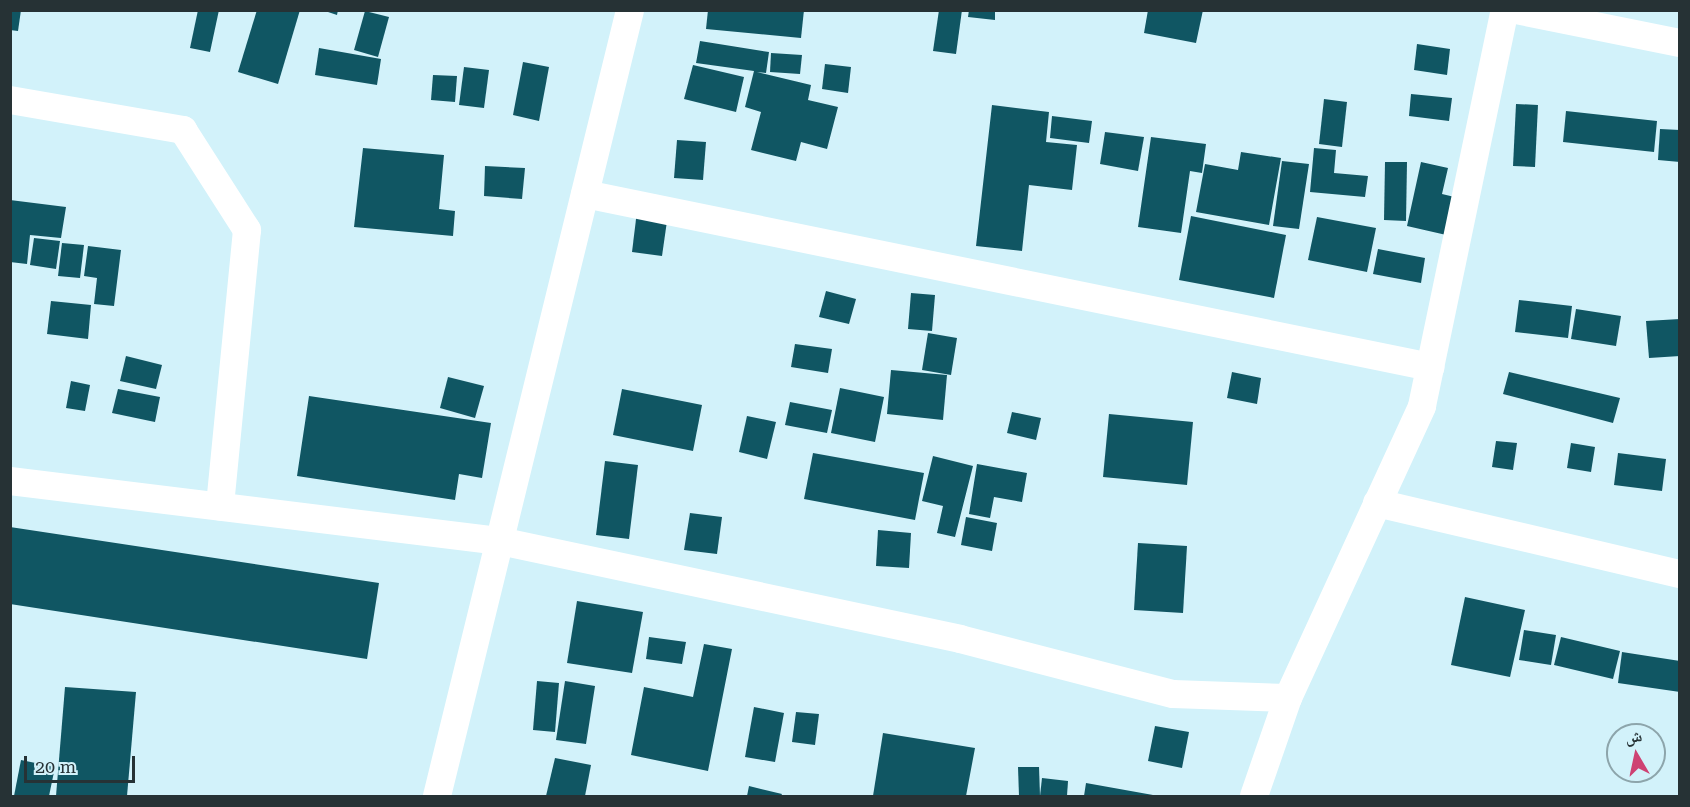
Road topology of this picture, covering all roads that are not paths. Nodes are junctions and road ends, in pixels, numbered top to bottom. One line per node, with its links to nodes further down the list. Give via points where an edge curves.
1 (630, 10): 6 (street)
2 (1505, 10): 7 (street)
3 (1516, 10): 4 (street)
4 (1680, 43)
5 (10, 100): 10 (street, via 183,130 247,230)
6 (585, 194): 7 (street); 11 (street)
7 (1430, 367): 9 (street, via 1422,406)
8 (10, 481): 10 (street)
9 (1377, 503): 12 (street); 13 (street)
10 (220, 507): 11 (street)
11 (500, 541): 13 (street, via 960,639 1173,694); 14 (street)
12 (1680, 574)
13 (1288, 699): 15 (street)
14 (437, 796)
15 (1254, 796)

